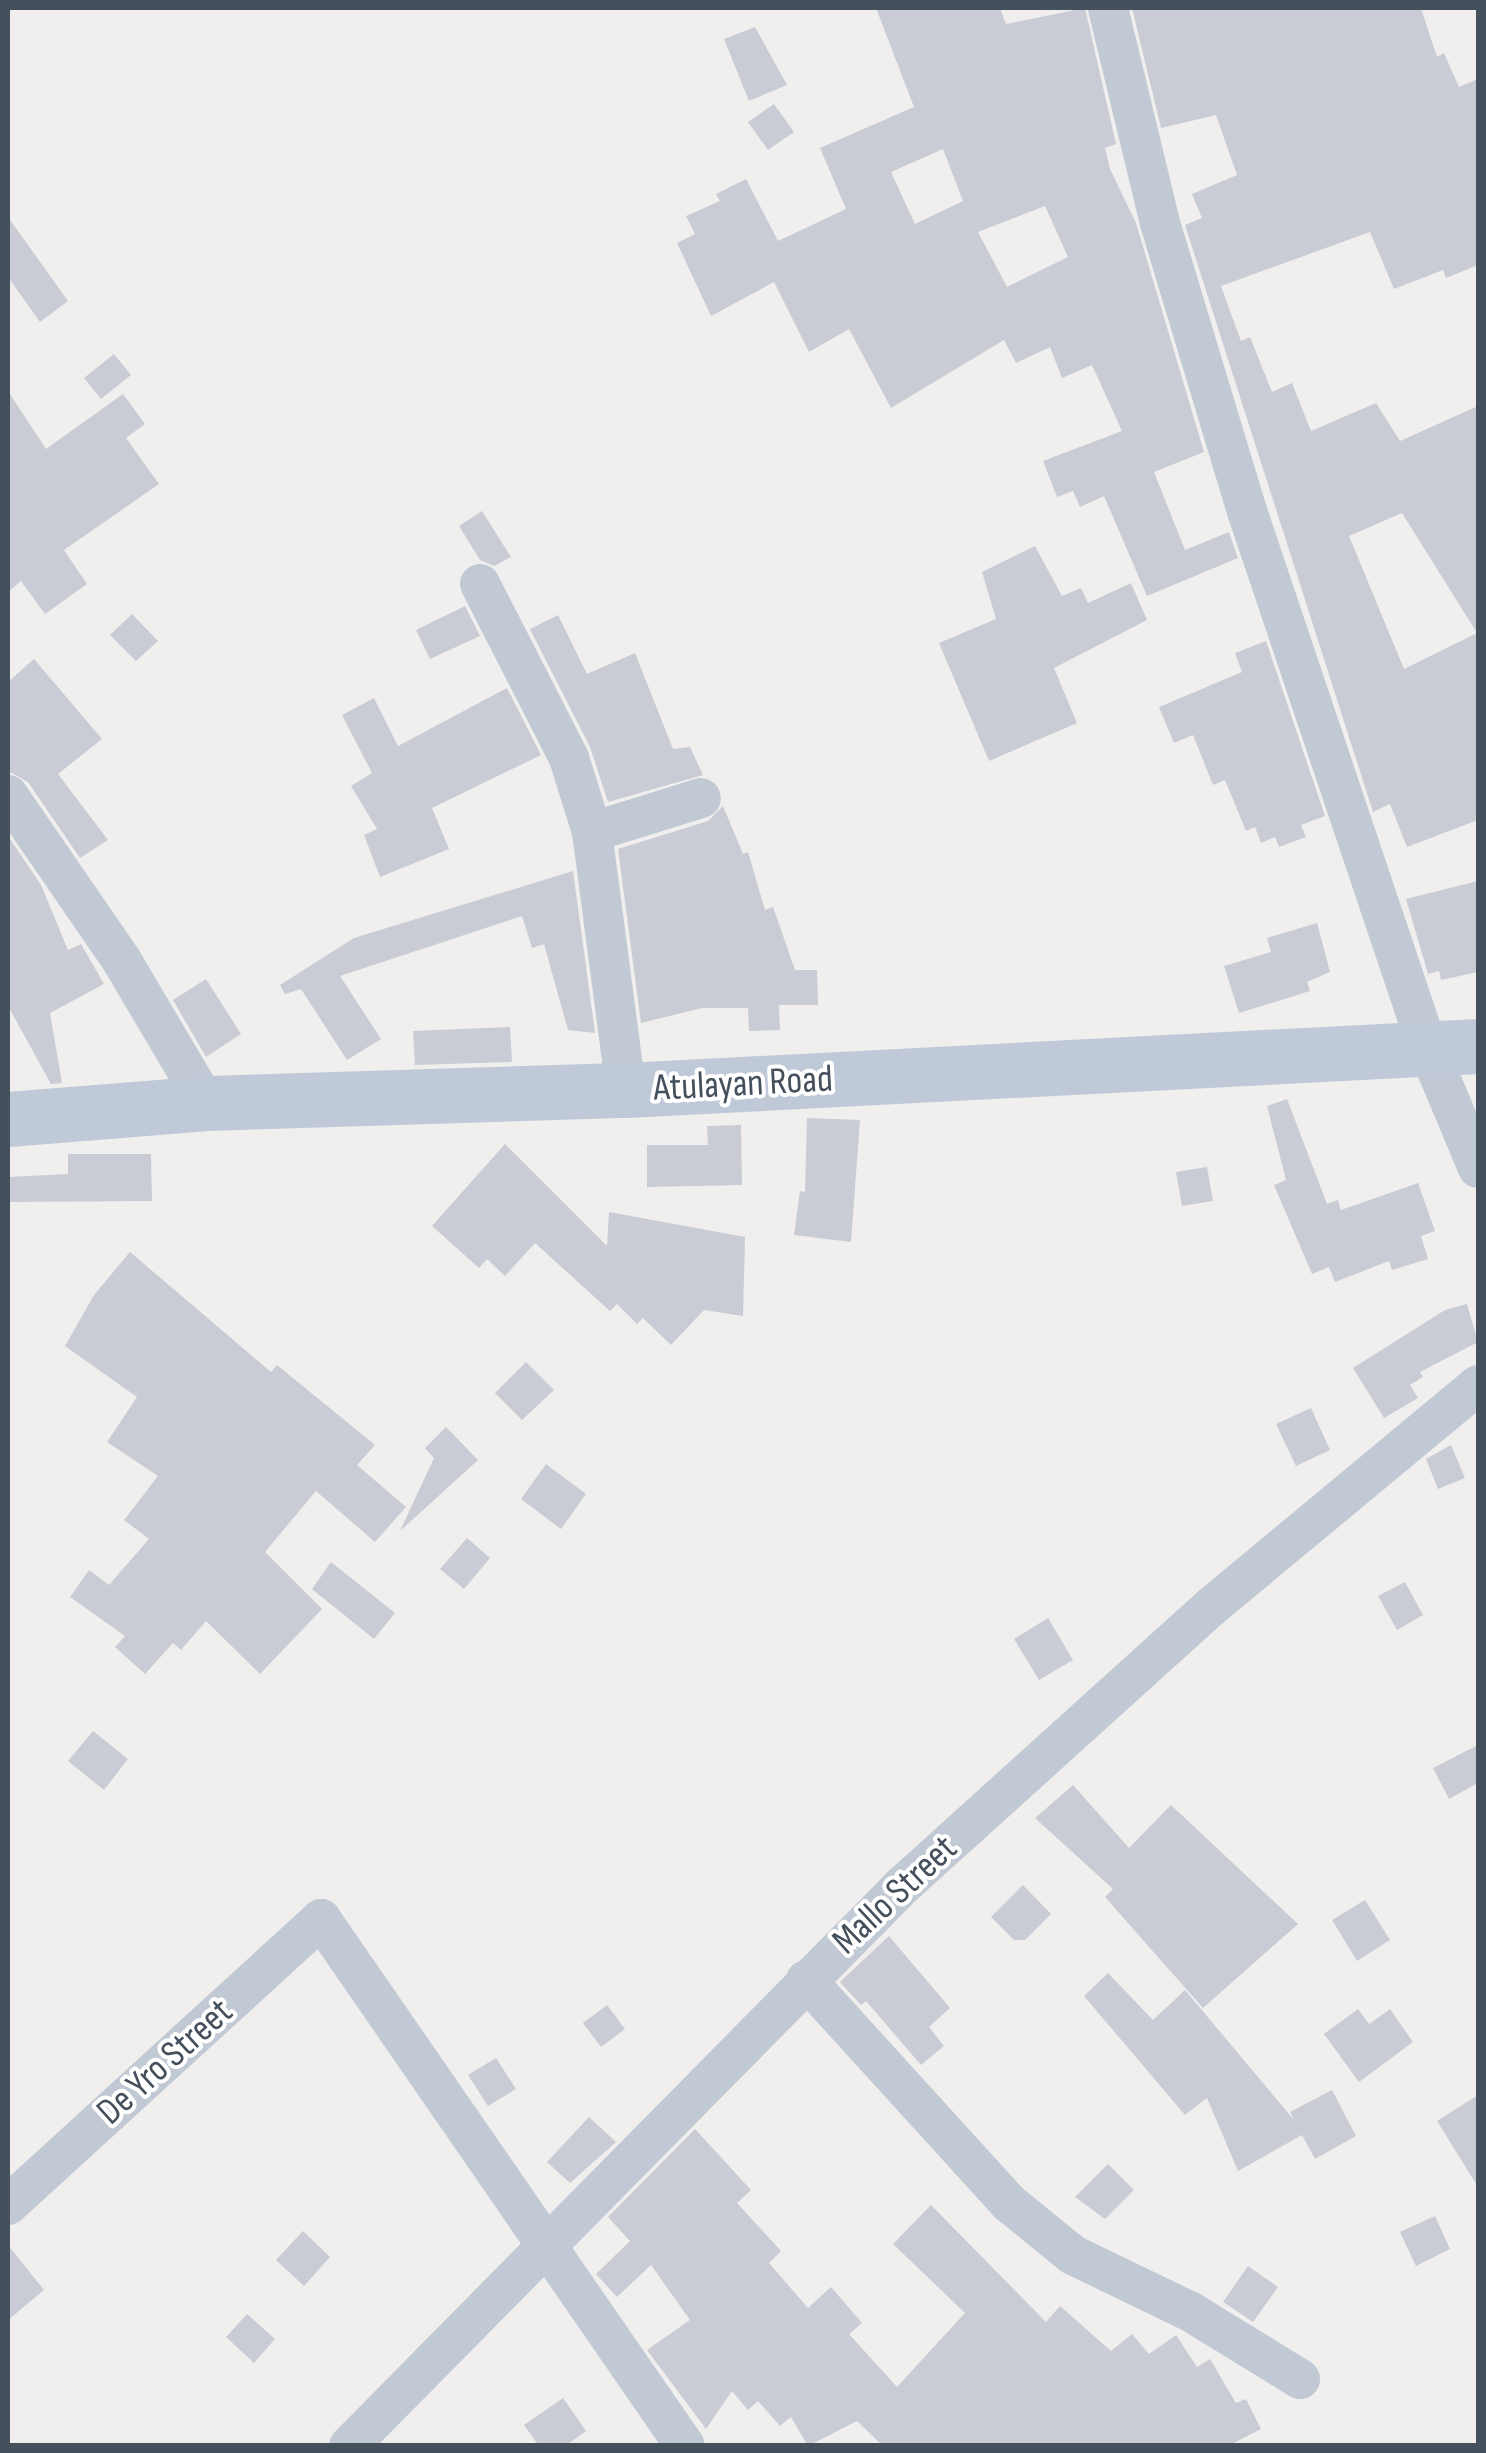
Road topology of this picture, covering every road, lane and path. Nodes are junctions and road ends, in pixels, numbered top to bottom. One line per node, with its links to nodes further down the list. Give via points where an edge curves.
1 (1108, 8): 6 (street, via 1160,223 1248,512)
2 (480, 584): 5 (street, via 569,758)
3 (8, 795): 8 (street, via 122,961)
4 (702, 798): 5 (street)
5 (592, 832): 7 (street)
6 (1453, 1047): 7 (main road, Atulayan Road); 10 (street)
7 (626, 1090): 8 (main road, Atulayan Road)
8 (206, 1103): 9 (main road, Atulayan Road)
9 (8, 1119)
10 (1478, 1168)
11 (1478, 1385): 12 (street, Mallo Street, via 1212,1606)
12 (806, 1980): 14 (street, Mallo Street); 15 (street, via 1010,2203 1060,2244)
13 (8, 2205): 14 (street, De Yro Street, via 322,1919)
14 (547, 2239): 16 (street, Mallo Street); 17 (street)
15 (1300, 2378)
16 (349, 2446)
17 (685, 2446)

